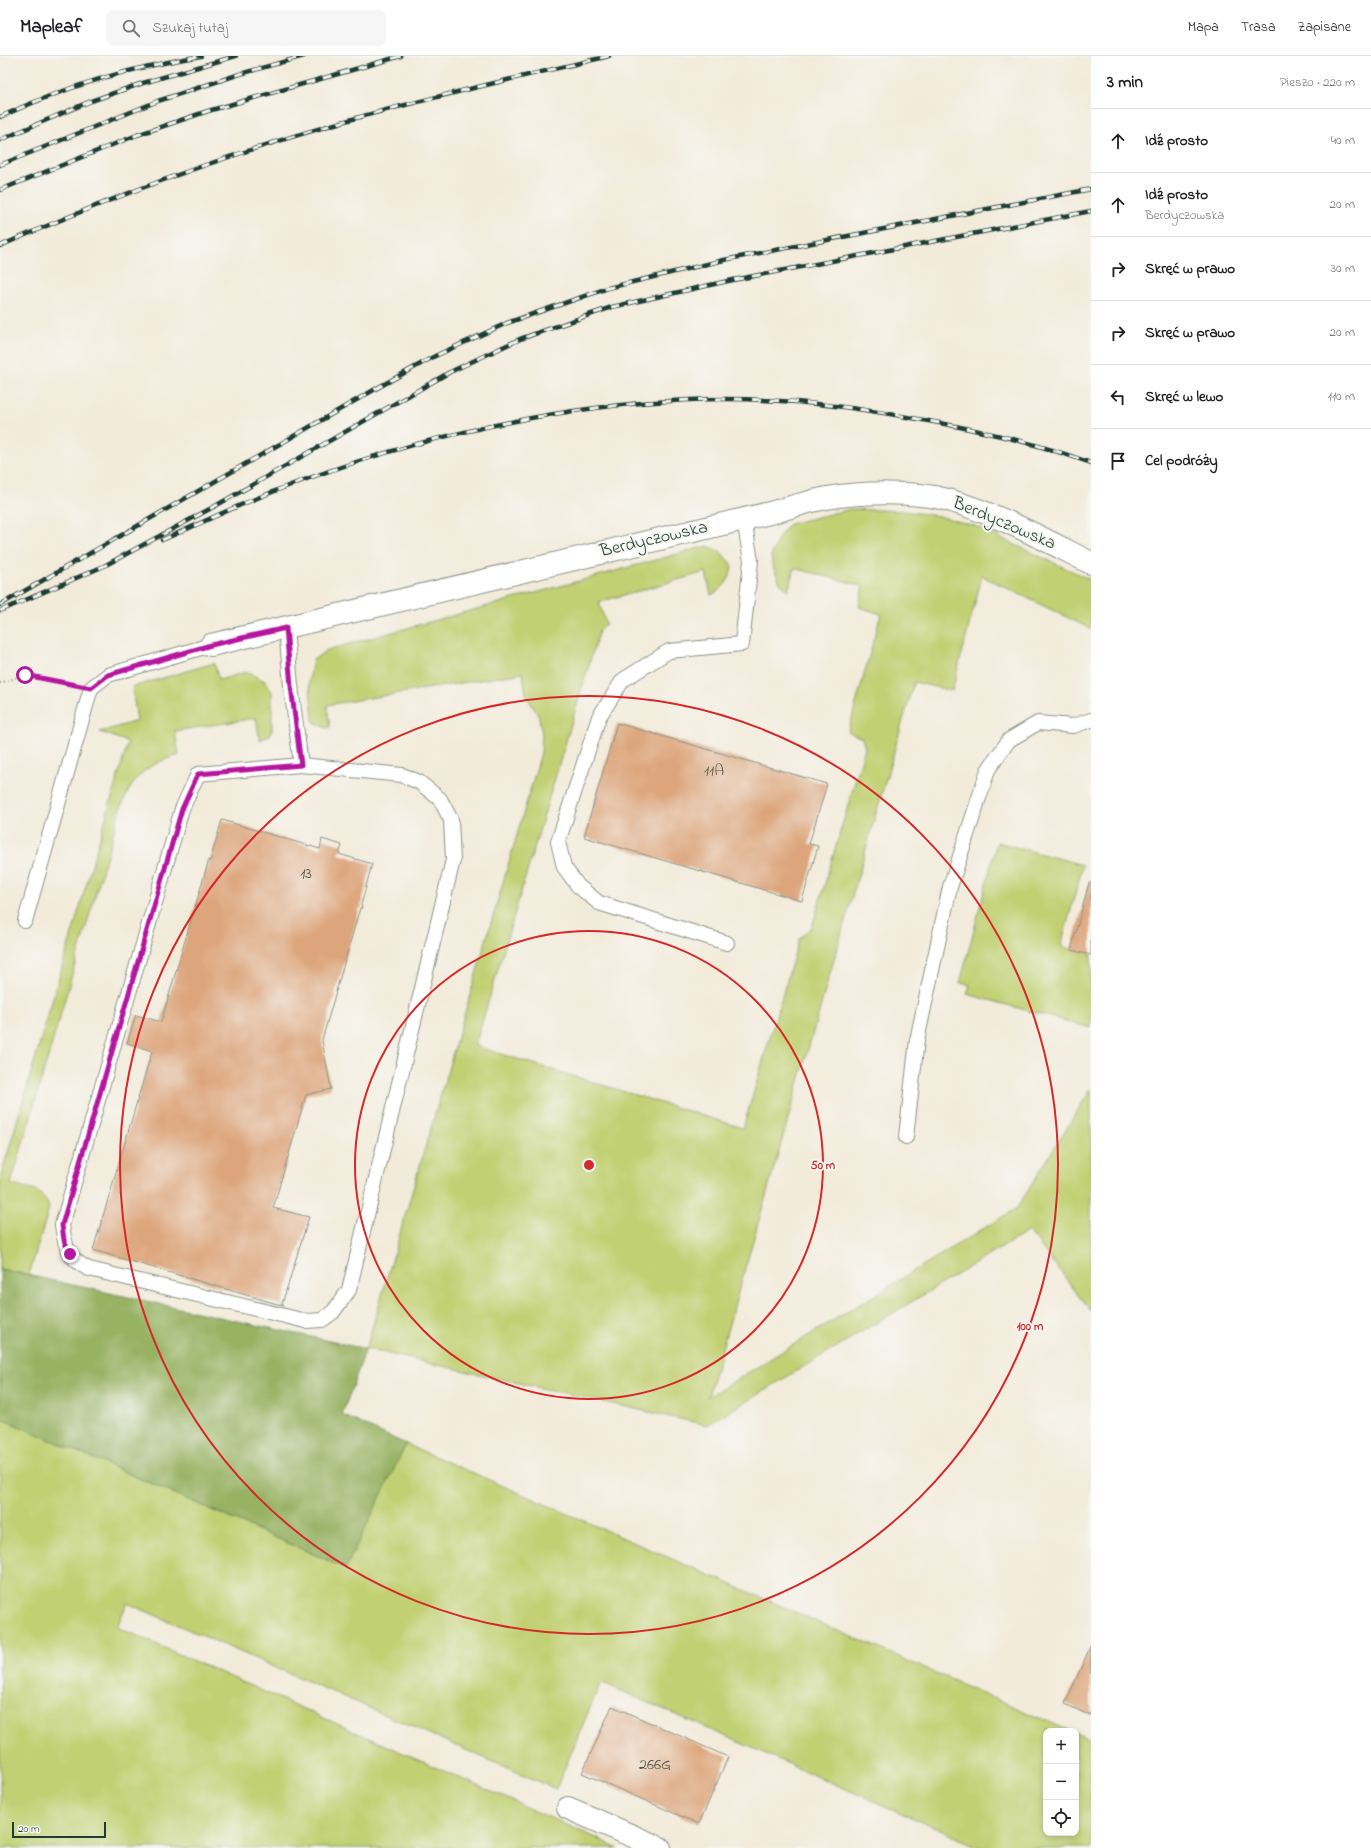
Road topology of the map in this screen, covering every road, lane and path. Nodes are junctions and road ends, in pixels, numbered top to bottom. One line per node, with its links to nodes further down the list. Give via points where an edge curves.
1 (744, 519): 2 (street, Berdyczowska, via 827,498 870,493 912,495 948,500 994,517); 3 (street, Berdyczowska); 10 (lane, via 751,561 742,644 669,651 623,680 598,717 558,842 564,867 578,886 600,903)
2 (1091, 563)
3 (286, 628): 4 (street, Berdyczowska); 8 (lane)
4 (211, 645): 6 (lane, via 108,675)
5 (0, 683): 6 (path, via 25,675)
6 (91, 688): 9 (lane)
7 (1091, 720): 11 (lane, via 1073,726 1038,724 1009,740 988,770 950,887 917,1040)
8 (301, 765): 8 (lane, via 402,775 419,782 440,799 450,820 453,860 349,1290 333,1312 322,1320 306,1321 89,1269 78,1264 70,1254 64,1240 62,1225 182,809 198,774)
9 (26, 921)
10 (727, 943)
11 (906, 1136)
12 (568, 1808): 13 (street)
13 (660, 1848)

